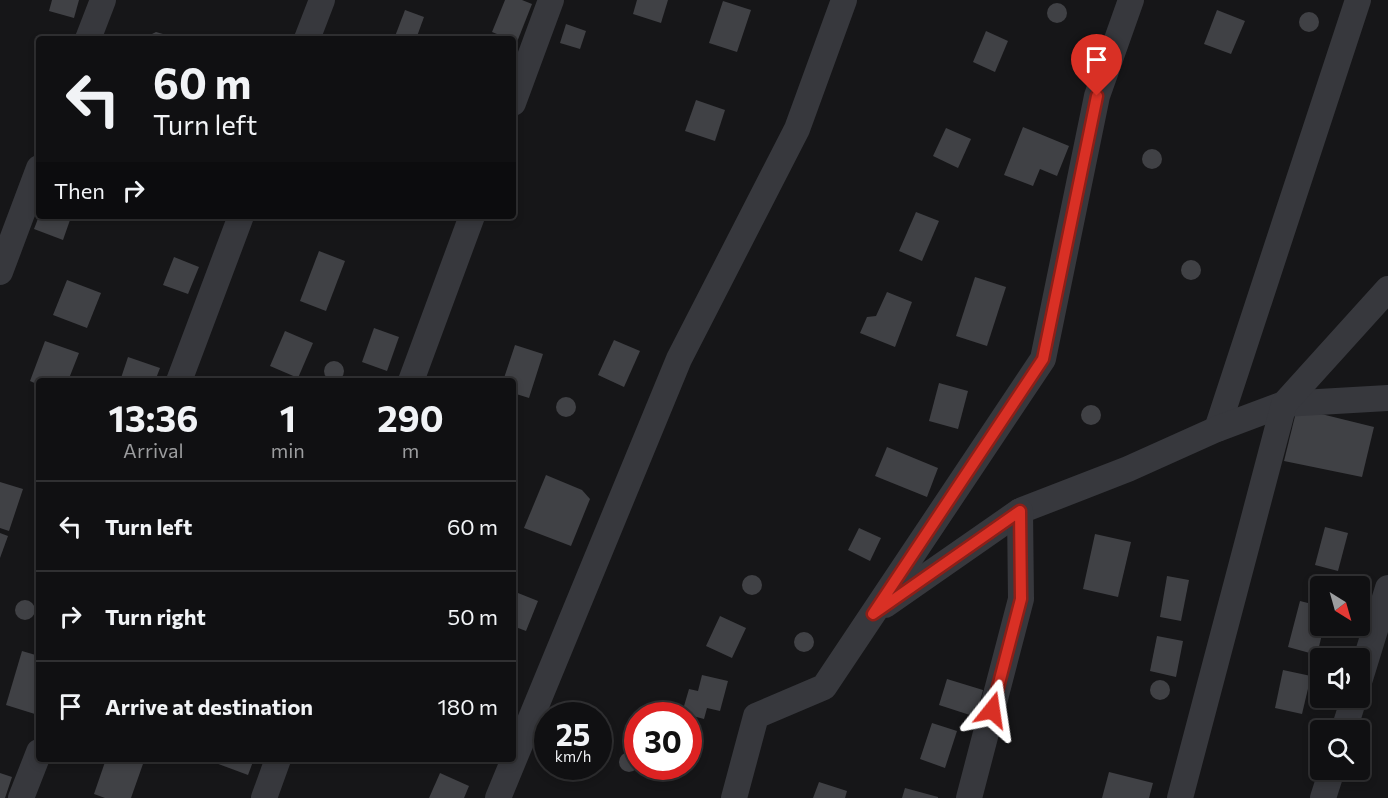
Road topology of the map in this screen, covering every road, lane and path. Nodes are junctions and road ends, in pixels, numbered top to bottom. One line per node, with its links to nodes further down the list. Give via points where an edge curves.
1 (103, 0): 7 (street)
2 (322, 0): 8 (street)
3 (551, 0): 9 (street)
4 (844, 0): 24 (street, via 797,129 679,359)
5 (1131, 0): 22 (street, via 1097,96 1043,359)
6 (1358, 0): 19 (street)
7 (89, 36)
8 (308, 36)
9 (516, 95)
10 (36, 176): 13 (street)
11 (240, 219): 15 (street)
12 (471, 219): 16 (street)
13 (0, 272)
14 (1388, 289): 18 (street)
15 (180, 378)
16 (412, 378)
17 (1388, 398): 18 (street)
18 (1284, 404): 19 (street); 34 (street)
19 (1217, 429): 20 (street)
20 (1020, 511): 22 (street); 33 (street, via 1021,599)
21 (1388, 588): 23 (street)
22 (873, 614): 32 (street, via 824,687 756,716)
23 (1369, 648)
24 (516, 754)
25 (36, 760): 29 (street)
26 (277, 762): 30 (street)
27 (513, 762): 31 (street)
28 (1329, 780): 35 (street)
29 (21, 798)
30 (264, 798)
31 (498, 798)
32 (734, 798)
33 (969, 798)
34 (1180, 798)
35 (1323, 798)

